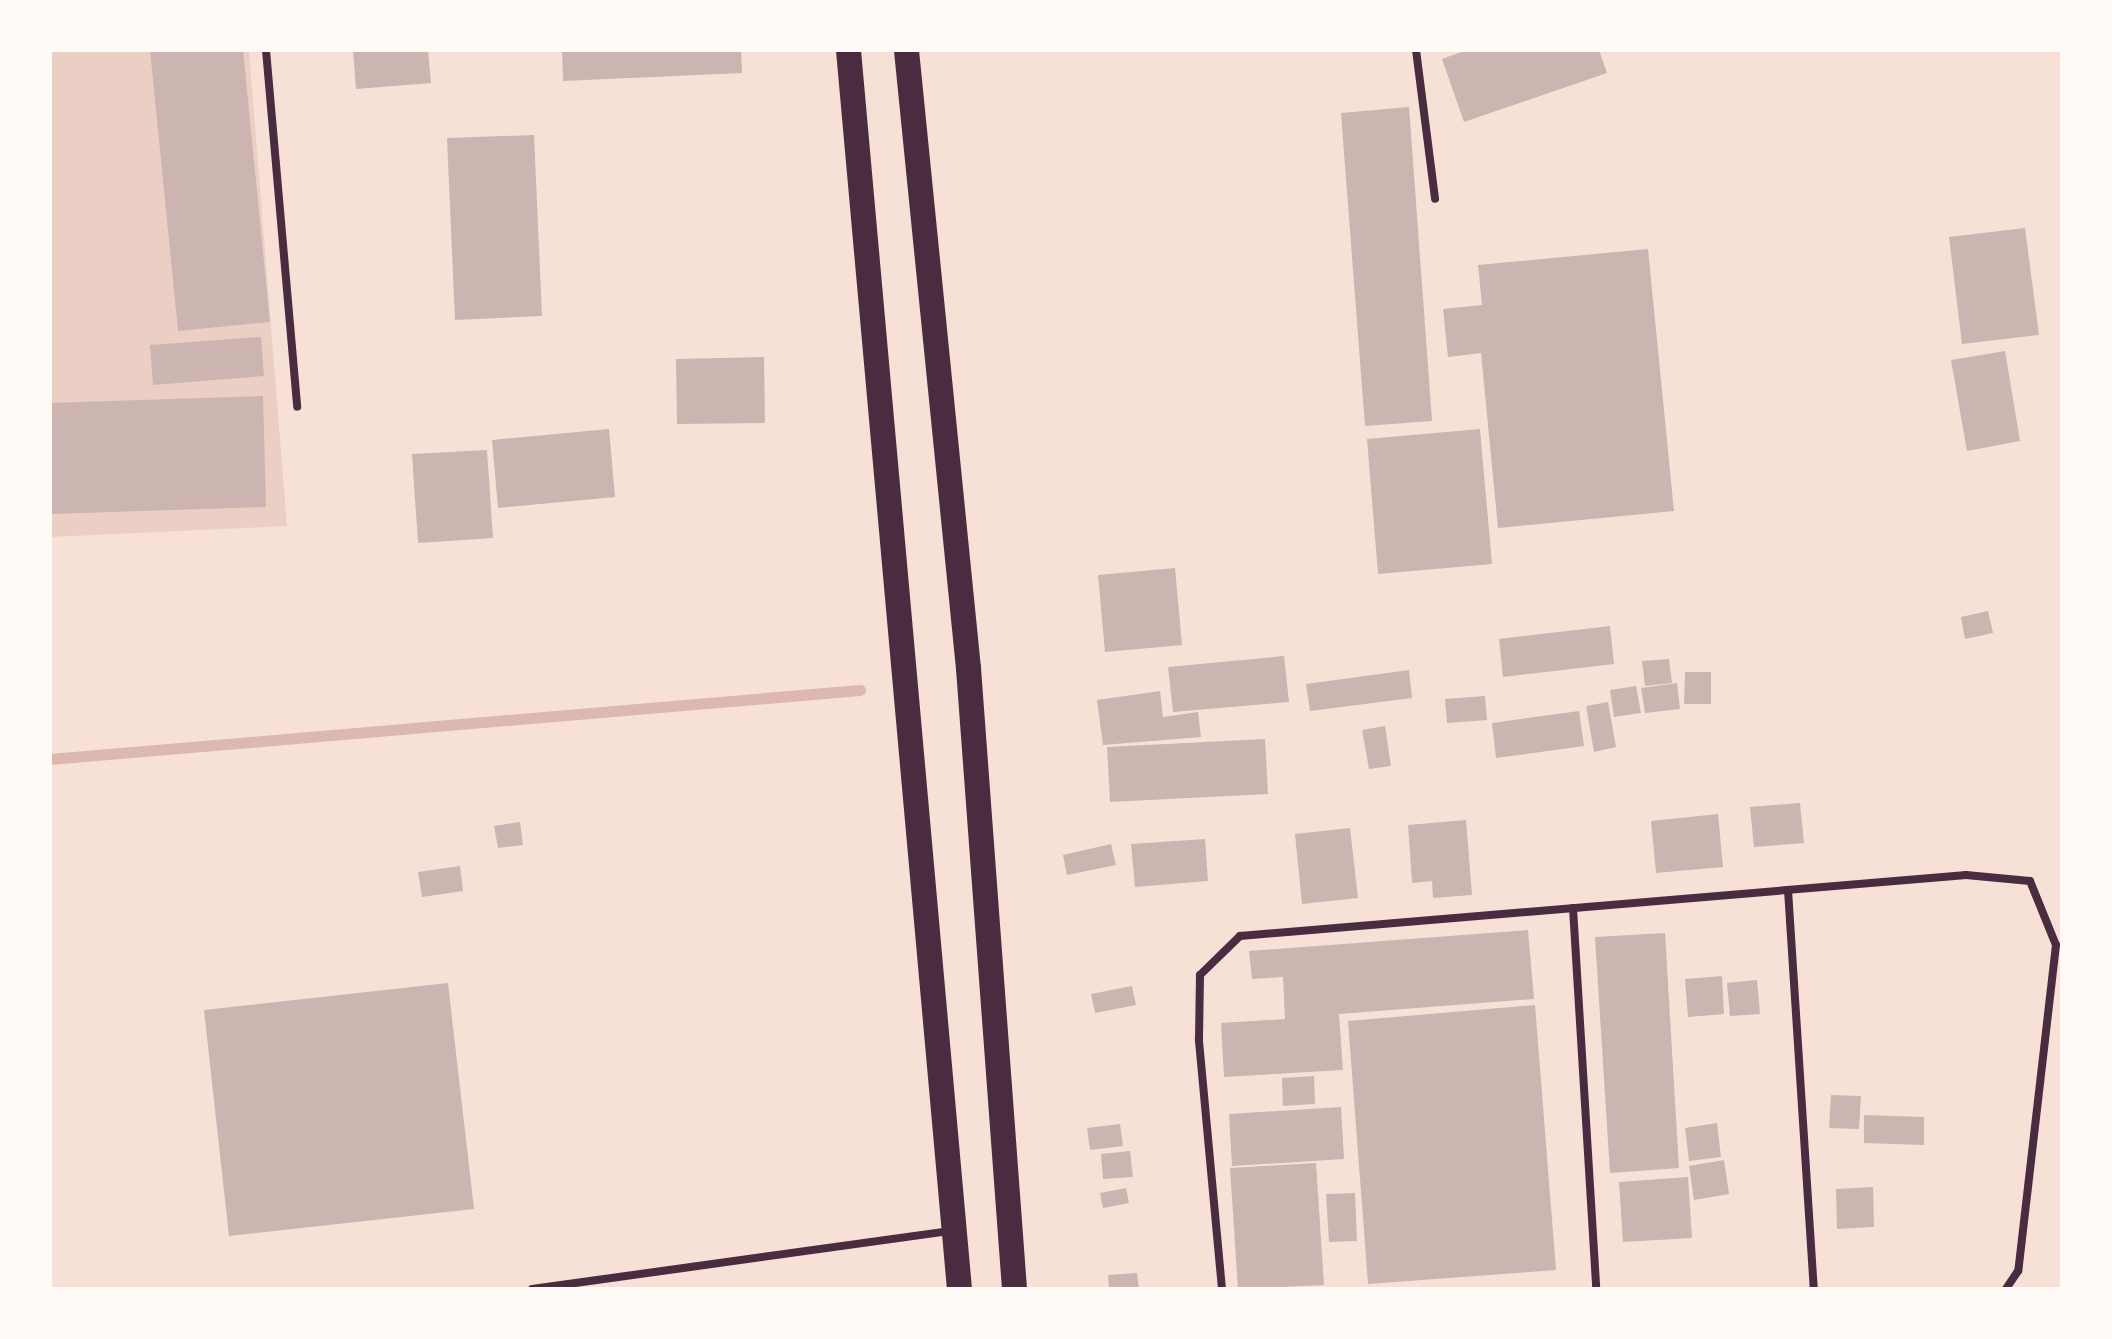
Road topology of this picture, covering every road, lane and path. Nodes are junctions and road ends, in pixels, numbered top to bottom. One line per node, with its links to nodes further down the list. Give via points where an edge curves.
1 (266, 50): 6 (lane)
2 (848, 50): 9 (main road)
3 (906, 50): 12 (main road, via 968,668)
4 (1416, 50): 5 (lane)
5 (1435, 199)
6 (297, 406)
7 (1788, 890): 8 (lane); 15 (lane); 16 (lane, via 1966,875 2030,882 2056,945 2018,1271)
8 (1573, 908): 13 (lane, via 1240,936 1200,975 1199,1040); 14 (lane)
9 (954, 1230): 10 (lane); 11 (main road)
10 (532, 1289)
11 (959, 1289)
12 (1014, 1289)
13 (1222, 1289)
14 (1596, 1289)
15 (1814, 1289)
16 (2006, 1289)

